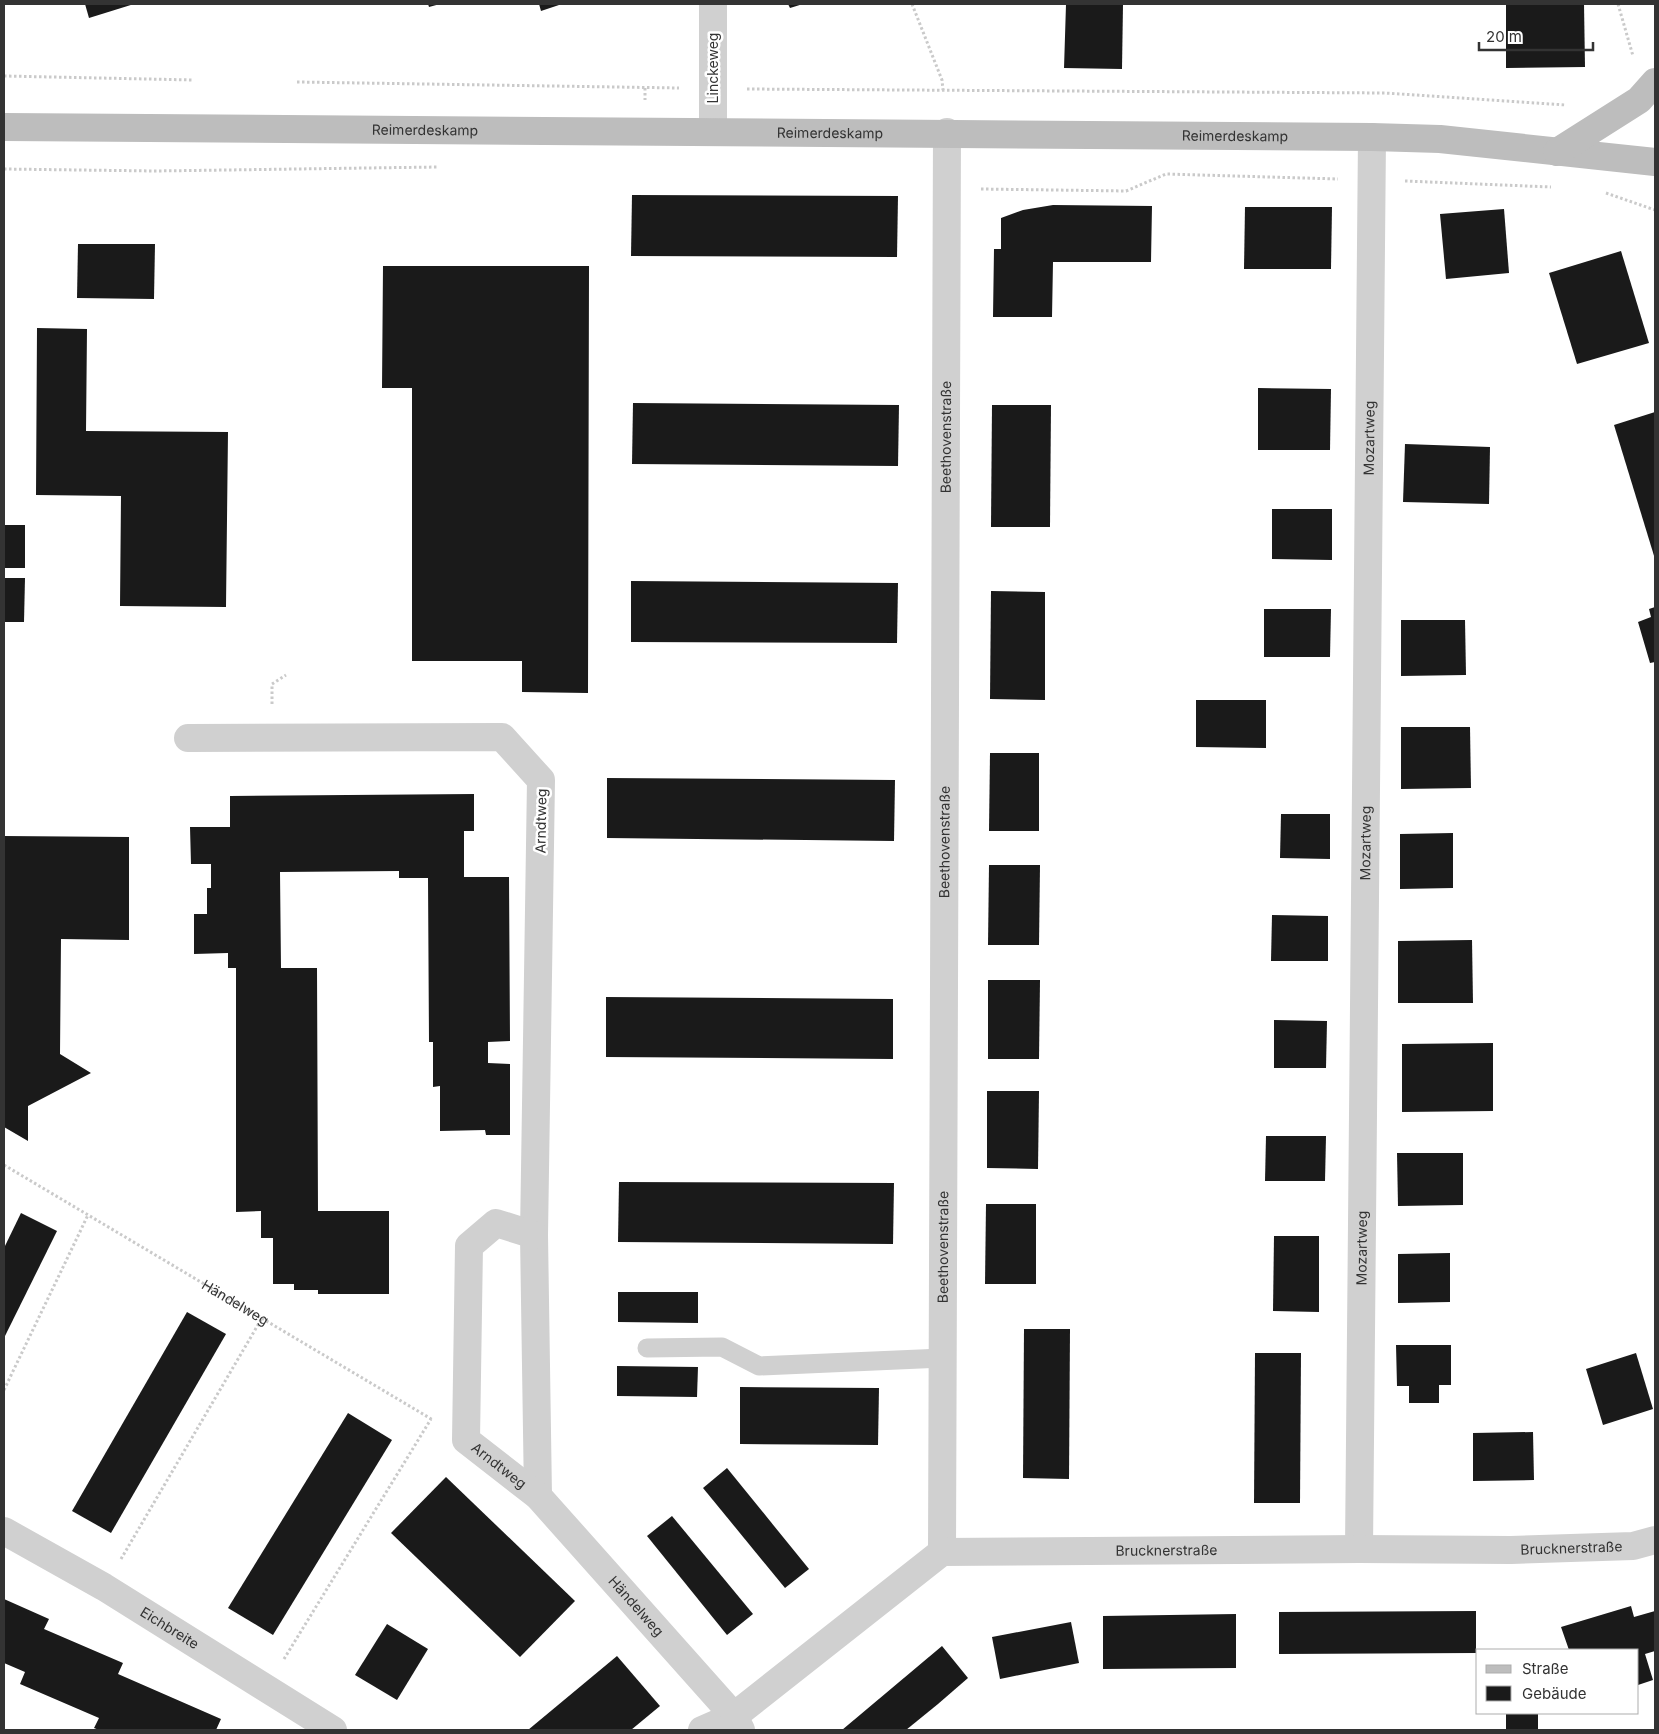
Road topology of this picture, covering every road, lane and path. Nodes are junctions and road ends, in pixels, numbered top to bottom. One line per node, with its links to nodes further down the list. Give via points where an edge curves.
1 (713, 4): 9 (street, Linckeweg)
2 (912, 4): 10 (path)
3 (1618, 4): 4 (path)
4 (1633, 57)
5 (4, 76): 6 (path)
6 (194, 80)
7 (298, 82): 9 (path)
8 (1655, 82): 16 (main road, via 1639,100)
9 (712, 89): 10 (path); 13 (street, Linckeweg)
10 (943, 90): 11 (path, via 1385,93)
11 (1573, 106)
12 (4, 127): 13 (main road, Reimerdeskamp)
13 (713, 131): 14 (main road, Reimerdeskamp)
14 (946, 132): 15 (main road, Reimerdeskamp); 22 (street, Beethovenstraße)
15 (1372, 137): 16 (main road, Reimerdeskamp, via 1440,140); 20 (street, Mozartweg)
16 (1557, 152): 17 (main road, Reimerdeskamp)
17 (1655, 162)
18 (359, 166): 19 (path, via 155,172)
19 (4, 169)
20 (1372, 180): 21 (path); 22 (path, via 1166,174 1126,191); 38 (street, Mozartweg)
21 (1557, 188)
22 (946, 189): 31 (street, Beethovenstraße)
23 (1604, 192): 24 (path)
24 (1655, 210)
25 (188, 738): 28 (street, Arndtweg, via 502,737 541,780)
26 (4, 1165): 27 (path, Händelweg)
27 (88, 1215): 29 (path, Händelweg); 32 (path)
28 (534, 1235): 34 (street, Arndtweg, via 496,1223 469,1246); 35 (street, Arndtweg)
29 (262, 1318): 33 (path, Händelweg); 40 (path)
30 (648, 1348): 31 (lane, via 722,1347 760,1366)
31 (943, 1358): 39 (street, Beethovenstraße)
32 (4, 1390)
33 (431, 1419): 34 (path, Händelweg); 41 (path)
34 (466, 1440): 35 (street, Arndtweg)
35 (538, 1496): 42 (street, Händelweg)
36 (4, 1531): 40 (street, Eichbreite)
37 (1655, 1540): 38 (street, Brucknerstraße, via 1633,1546 1511,1550)
38 (1359, 1549): 39 (street, Brucknerstraße)
39 (942, 1552): 42 (street)
40 (104, 1588): 41 (street, Eichbreite)
41 (265, 1689): 43 (street, Eichbreite)
42 (737, 1723): 44 (street)
43 (333, 1730)
44 (702, 1730)

